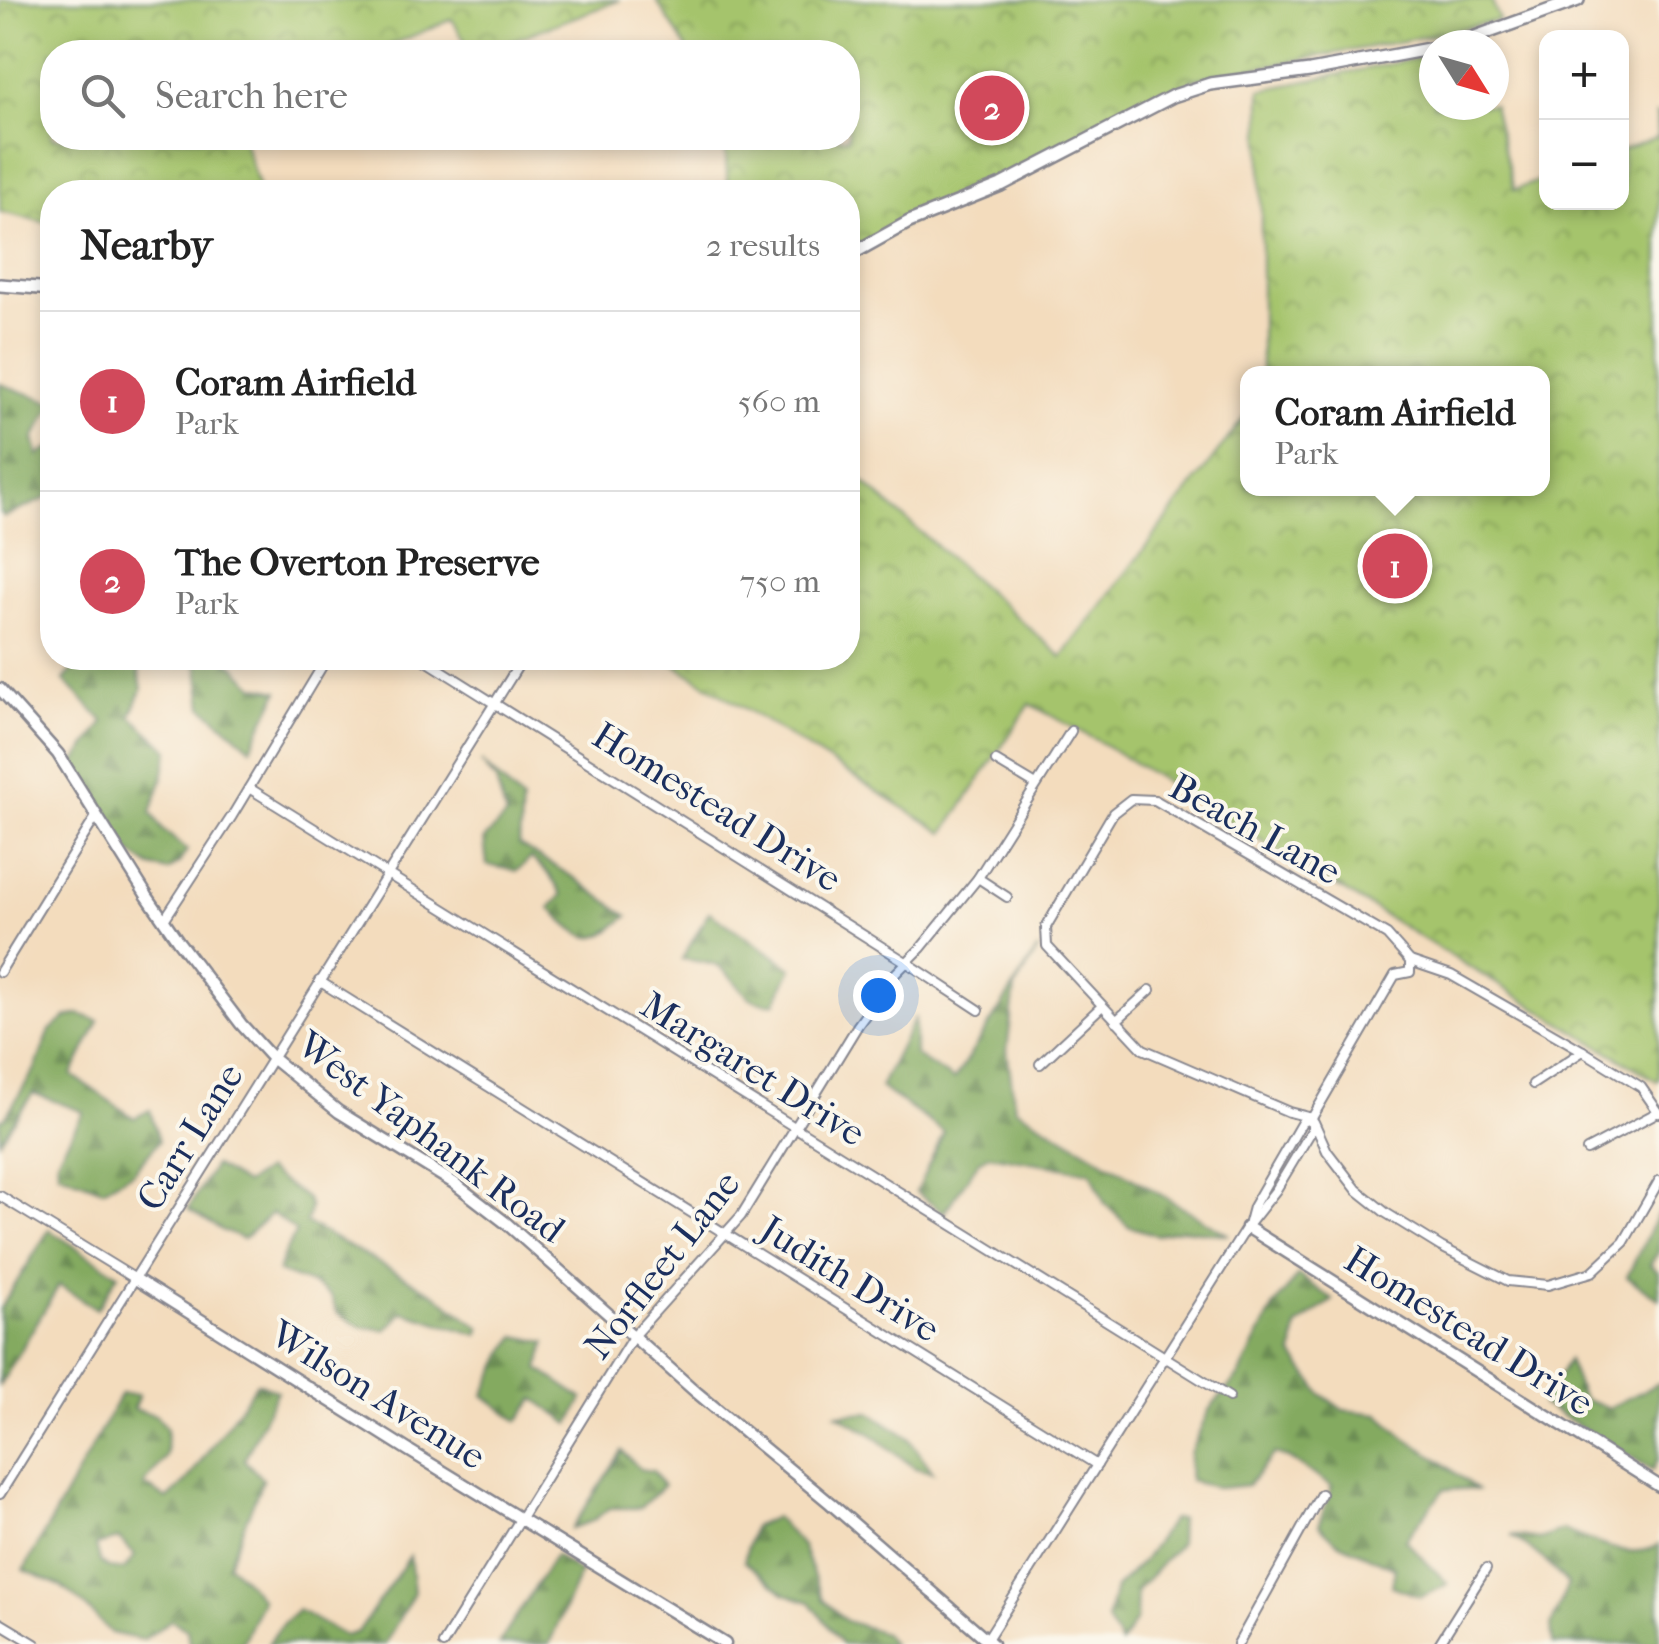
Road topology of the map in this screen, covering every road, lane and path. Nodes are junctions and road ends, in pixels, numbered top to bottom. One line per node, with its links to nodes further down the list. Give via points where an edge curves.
1 (1578, 0): 2 (main road)
2 (1495, 30)
3 (1419, 51): 4 (main road, via 1210,84 1173,96)
4 (860, 249)
5 (0, 285): 6 (main road)
6 (40, 287)
7 (320, 670): 15 (street)
8 (441, 670): 11 (street, Homestead Drive)
9 (515, 670): 11 (street, Carr Lane)
10 (0, 689): 16 (street, West Yaphank Road, via 58,754)
11 (494, 703): 17 (street, Carr Lane); 21 (street, Homestead Drive)
12 (1071, 730): 14 (street, Norfleet Lane)
13 (996, 761): 14 (street)
14 (1036, 785): 18 (street, Norfleet Lane)
15 (249, 788): 17 (street, Margaret Drive); 20 (street)
16 (96, 815): 20 (street, West Yaphank Road); 23 (street)
17 (388, 873): 24 (street, Carr Lane); 35 (street, Margaret Drive)
18 (978, 878): 19 (street); 21 (street, Norfleet Lane)
19 (1007, 897)
20 (164, 920): 30 (street, West Yaphank Road)
21 (906, 962): 27 (street, Homestead Drive); 35 (street, Norfleet Lane, via 858,1025)
22 (1410, 962): 26 (street, Beach Lane, via 1387,935 1294,880 1155,800 1131,799 1113,813 1046,927 1048,946); 29 (street, Beach Lane, via 1451,975); 34 (street, via 1410,972 1394,975)
23 (0, 972)
24 (319, 981): 30 (street, Carr Lane); 40 (street, Judith Drive)
25 (1150, 990): 28 (street)
26 (1102, 1006): 28 (street, Beach Lane); 31 (street)
27 (979, 1010)
28 (1116, 1021): 34 (street, Beach Lane, via 1143,1049)
29 (1583, 1051): 32 (street); 33 (street, Beach Lane, via 1640,1087)
30 (272, 1058): 41 (street, Carr Lane); 42 (street, West Yaphank Road, via 339,1112 454,1183)
31 (1040, 1064)
32 (1532, 1084)
33 (1658, 1112): 36 (street)
34 (1312, 1118): 37 (street, via 1357,1190 1386,1214 1508,1281 1548,1285 1592,1272 1624,1242); 39 (street, via 1312,1130)
35 (796, 1128): 40 (street, Norfleet Lane); 43 (street, Margaret Drive)
36 (1587, 1150)
37 (1659, 1181)
38 (0, 1196): 41 (street, Wilson Avenue)
39 (1247, 1228): 43 (street); 46 (street, Homestead Drive)
40 (724, 1234): 42 (street, Norfleet Lane); 45 (street, Judith Drive)
41 (134, 1278): 47 (street, Carr Lane); 49 (street, Wilson Avenue)
42 (634, 1335): 49 (street, Norfleet Lane); 52 (street, West Yaphank Road)
43 (1165, 1358): 44 (street, Margaret Drive); 45 (street)
44 (1228, 1397)
45 (1097, 1466): 52 (street)
46 (1659, 1486)
47 (0, 1494)
48 (1321, 1494): 56 (street)
49 (519, 1519): 54 (street, Norfleet Lane); 55 (street, Wilson Avenue)
50 (1486, 1569): 57 (street)
51 (0, 1624): 53 (street)
52 (988, 1642)
53 (34, 1644)
54 (444, 1644)
55 (725, 1644)
56 (1238, 1644)
57 (1439, 1644)

